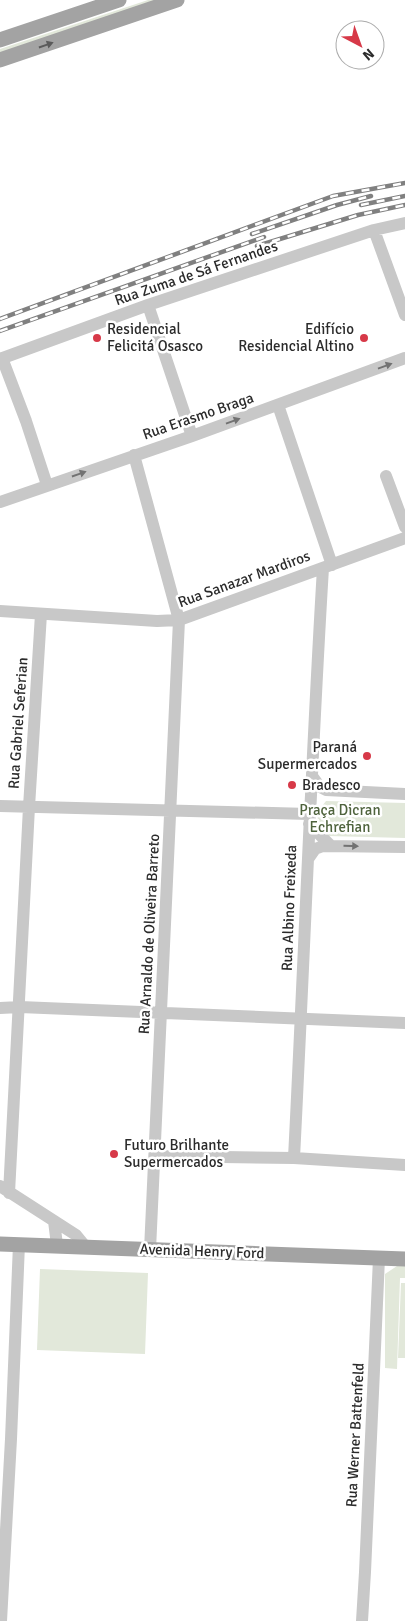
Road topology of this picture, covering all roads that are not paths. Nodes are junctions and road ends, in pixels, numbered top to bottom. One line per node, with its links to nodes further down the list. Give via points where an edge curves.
1 (119, 0): 3 (main road)
2 (177, 0): 4 (main road, one-way to 2)
3 (0, 40)
4 (0, 60)
5 (405, 223): 6 (street, Rua Zuma de Sá Fernandes)
6 (374, 230): 7 (street, Rua Zuma de Sá Fernandes); 8 (street)
7 (148, 305): 9 (street, Rua Zuma de Sá Fernandes); 12 (street)
8 (405, 315)
9 (1, 358): 15 (street)
10 (405, 358): 11 (street, Rua Erasmo Braga, one-way to 10)
11 (278, 405): 12 (street, Rua Erasmo Braga, one-way to 11); 19 (street)
12 (192, 436): 13 (street, Rua Erasmo Braga)
13 (134, 455): 15 (street, Rua Erasmo Braga, one-way to 13); 22 (street, Rua Arnaldo de Oliveira Barreto)
14 (386, 476): 17 (street)
15 (47, 485): 16 (street, Rua Erasmo Braga)
16 (0, 502)
17 (405, 527)
18 (405, 538): 19 (street, Rua Sanazar Mardiros)
19 (327, 566): 22 (street, Rua Sanazar Mardiros); 23 (street, Rua Albino Freixeda)
20 (0, 611): 21 (street, Rua Sanazar Mardiros)
21 (41, 614): 22 (street, Rua Sanazar Mardiros); 27 (street, Rua Gabriel Seferian)
22 (179, 620): 28 (street, Rua Arnaldo de Oliveira Barreto)
23 (312, 776): 24 (street, via 320,787); 29 (street, Rua Albino Freixeda)
24 (332, 791): 25 (street); 29 (street, via 319,797)
25 (405, 794)
26 (0, 806): 27 (street)
27 (29, 807): 28 (street); 34 (street, Rua Gabriel Seferian)
28 (171, 811): 29 (street); 35 (street, Rua Arnaldo de Oliveira Barreto)
29 (309, 815): 30 (street); 32 (street, Rua Albino Freixeda)
30 (330, 845): 31 (street, one-way to 31); 32 (street, via 315,849)
31 (405, 847)
32 (308, 859): 36 (street, Rua Albino Freixeda)
33 (0, 1008): 34 (street)
34 (20, 1008): 35 (street); 41 (street, Rua Gabriel Seferian)
35 (162, 1014): 36 (street); 38 (street, Rua Arnaldo de Oliveira Barreto)
36 (301, 1019): 37 (street); 39 (street, Rua Albino Freixeda)
37 (405, 1023)
38 (155, 1156): 39 (street); 47 (street, Rua Arnaldo de Oliveira Barreto)
39 (294, 1158): 40 (street)
40 (405, 1165)
41 (5, 1189): 42 (street)
42 (54, 1221): 45 (street); 46 (street, via 76,1235)
43 (0, 1244): 44 (main road, Avenida Henry Ford)
44 (18, 1244): 45 (main road, Avenida Henry Ford); 51 (street)
45 (57, 1245): 46 (main road, Avenida Henry Ford)
46 (85, 1246): 47 (main road, Avenida Henry Ford)
47 (150, 1250): 48 (main road, Avenida Henry Ford)
48 (379, 1258): 49 (main road, Avenida Henry Ford); 50 (street, Rua Werner Battenfeld)
49 (405, 1259)
50 (364, 1618)
51 (1, 1621)

